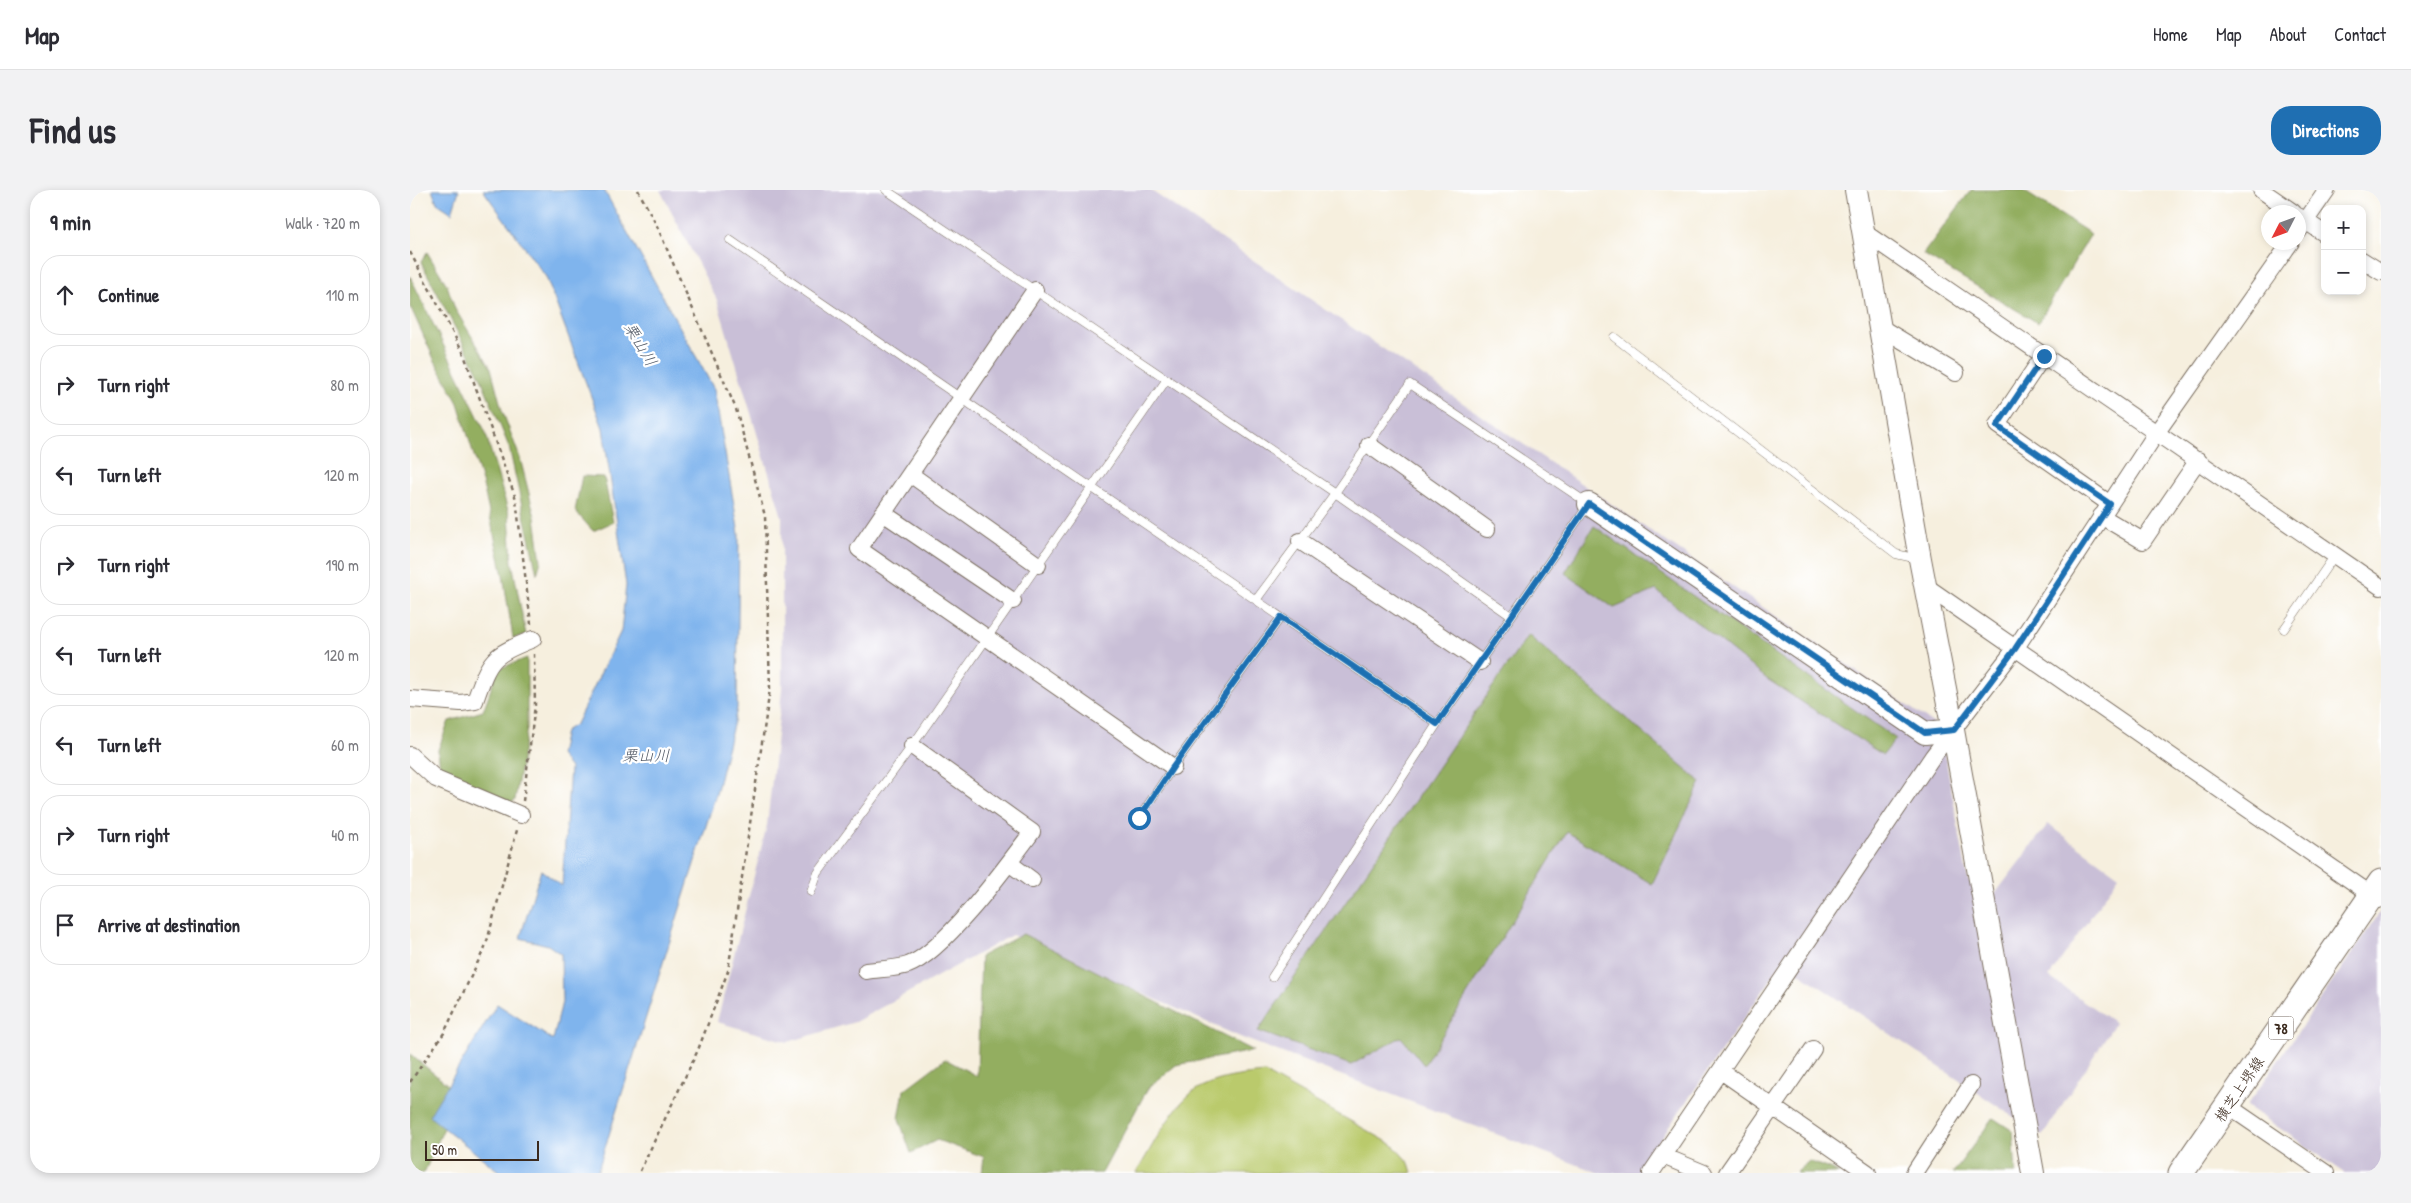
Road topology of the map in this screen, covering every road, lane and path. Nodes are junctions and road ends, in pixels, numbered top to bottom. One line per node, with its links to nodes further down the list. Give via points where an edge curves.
1 (638, 190): 67 (path, via 657,226 736,408 765,516 770,688 728,971 698,1050)
2 (886, 190): 15 (lane)
3 (1856, 190): 10 (street)
4 (2261, 190): 6 (street)
5 (2327, 190): 7 (street)
6 (2279, 205)
7 (2306, 213)
8 (2306, 224): 9 (street)
9 (2321, 232)
10 (1865, 233): 16 (street); 18 (street)
11 (730, 240): 21 (lane)
12 (2285, 250): 22 (street)
13 (2366, 263): 14 (street)
14 (2381, 272)
15 (1035, 290): 20 (lane); 21 (street)
16 (1880, 327): 19 (street); 34 (street)
17 (1614, 338): 34 (lane, via 1896,554)
18 (2044, 356): 22 (street); 29 (street, via 1997,426)
19 (1956, 373)
20 (1167, 379): 26 (lane); 27 (lane)
21 (962, 398): 25 (street); 26 (lane)
22 (2158, 432): 24 (street); 29 (street)
23 (1368, 445): 27 (lane); 28 (lane, via 1410,384); 31 (street)
24 (2198, 460): 29 (street, via 2143,541); 33 (street)
25 (910, 474): 30 (street); 35 (street)
26 (1092, 488): 35 (lane); 38 (lane)
27 (1335, 493): 32 (lane); 40 (lane)
28 (1589, 504): 40 (lane); 49 (street, via 1925,733)
29 (2106, 510): 45 (street)
30 (883, 514): 39 (street); 44 (street, via 859,549)
31 (1488, 529)
32 (1300, 541): 38 (lane); 46 (street)
33 (2335, 555): 36 (street); 42 (lane)
34 (1920, 559): 37 (street)
35 (1038, 565): 39 (lane)
36 (2381, 586)
37 (1927, 587): 45 (street); 49 (street)
38 (1256, 600): 41 (lane)
39 (1013, 602): 44 (lane)
40 (1512, 616): 46 (lane)
41 (1281, 617): 48 (lane); 52 (lane)
42 (2284, 629)
43 (533, 639): 47 (street, via 504,650 487,667 476,701)
44 (987, 639): 50 (lane); 52 (street)
45 (2015, 649): 49 (street); 58 (street)
46 (1480, 662): 48 (lane)
47 (410, 699)
48 (1437, 724): 60 (lane)
49 (1954, 730): 62 (street, via 1933,756); 73 (street)
50 (912, 746): 55 (street, via 1032,832); 57 (lane, via 818,873)
51 (410, 754): 53 (street, via 436,779)
52 (1173, 767): 54 (lane)
53 (521, 815)
54 (1139, 818)
55 (1009, 863): 56 (street); 59 (street, via 942,942 908,965)
56 (1032, 880)
57 (811, 892)
58 (2378, 893): 64 (main road, 横芝上堺線 / 78)
59 (866, 971)
60 (1272, 977)
61 (1814, 1049): 65 (street)
62 (1721, 1071): 65 (street); 66 (street)
63 (1971, 1085): 72 (street)
64 (2228, 1106): 74 (main road, 横芝上堺線 / 78); 75 (street)
65 (1773, 1107): 70 (street); 71 (street)
66 (1663, 1156): 68 (street); 69 (street)
67 (640, 1173)
68 (1651, 1173)
69 (1704, 1173)
70 (1727, 1173)
71 (1868, 1173)
72 (1914, 1173)
73 (2033, 1173)
74 (2181, 1173)
75 (2326, 1173)

